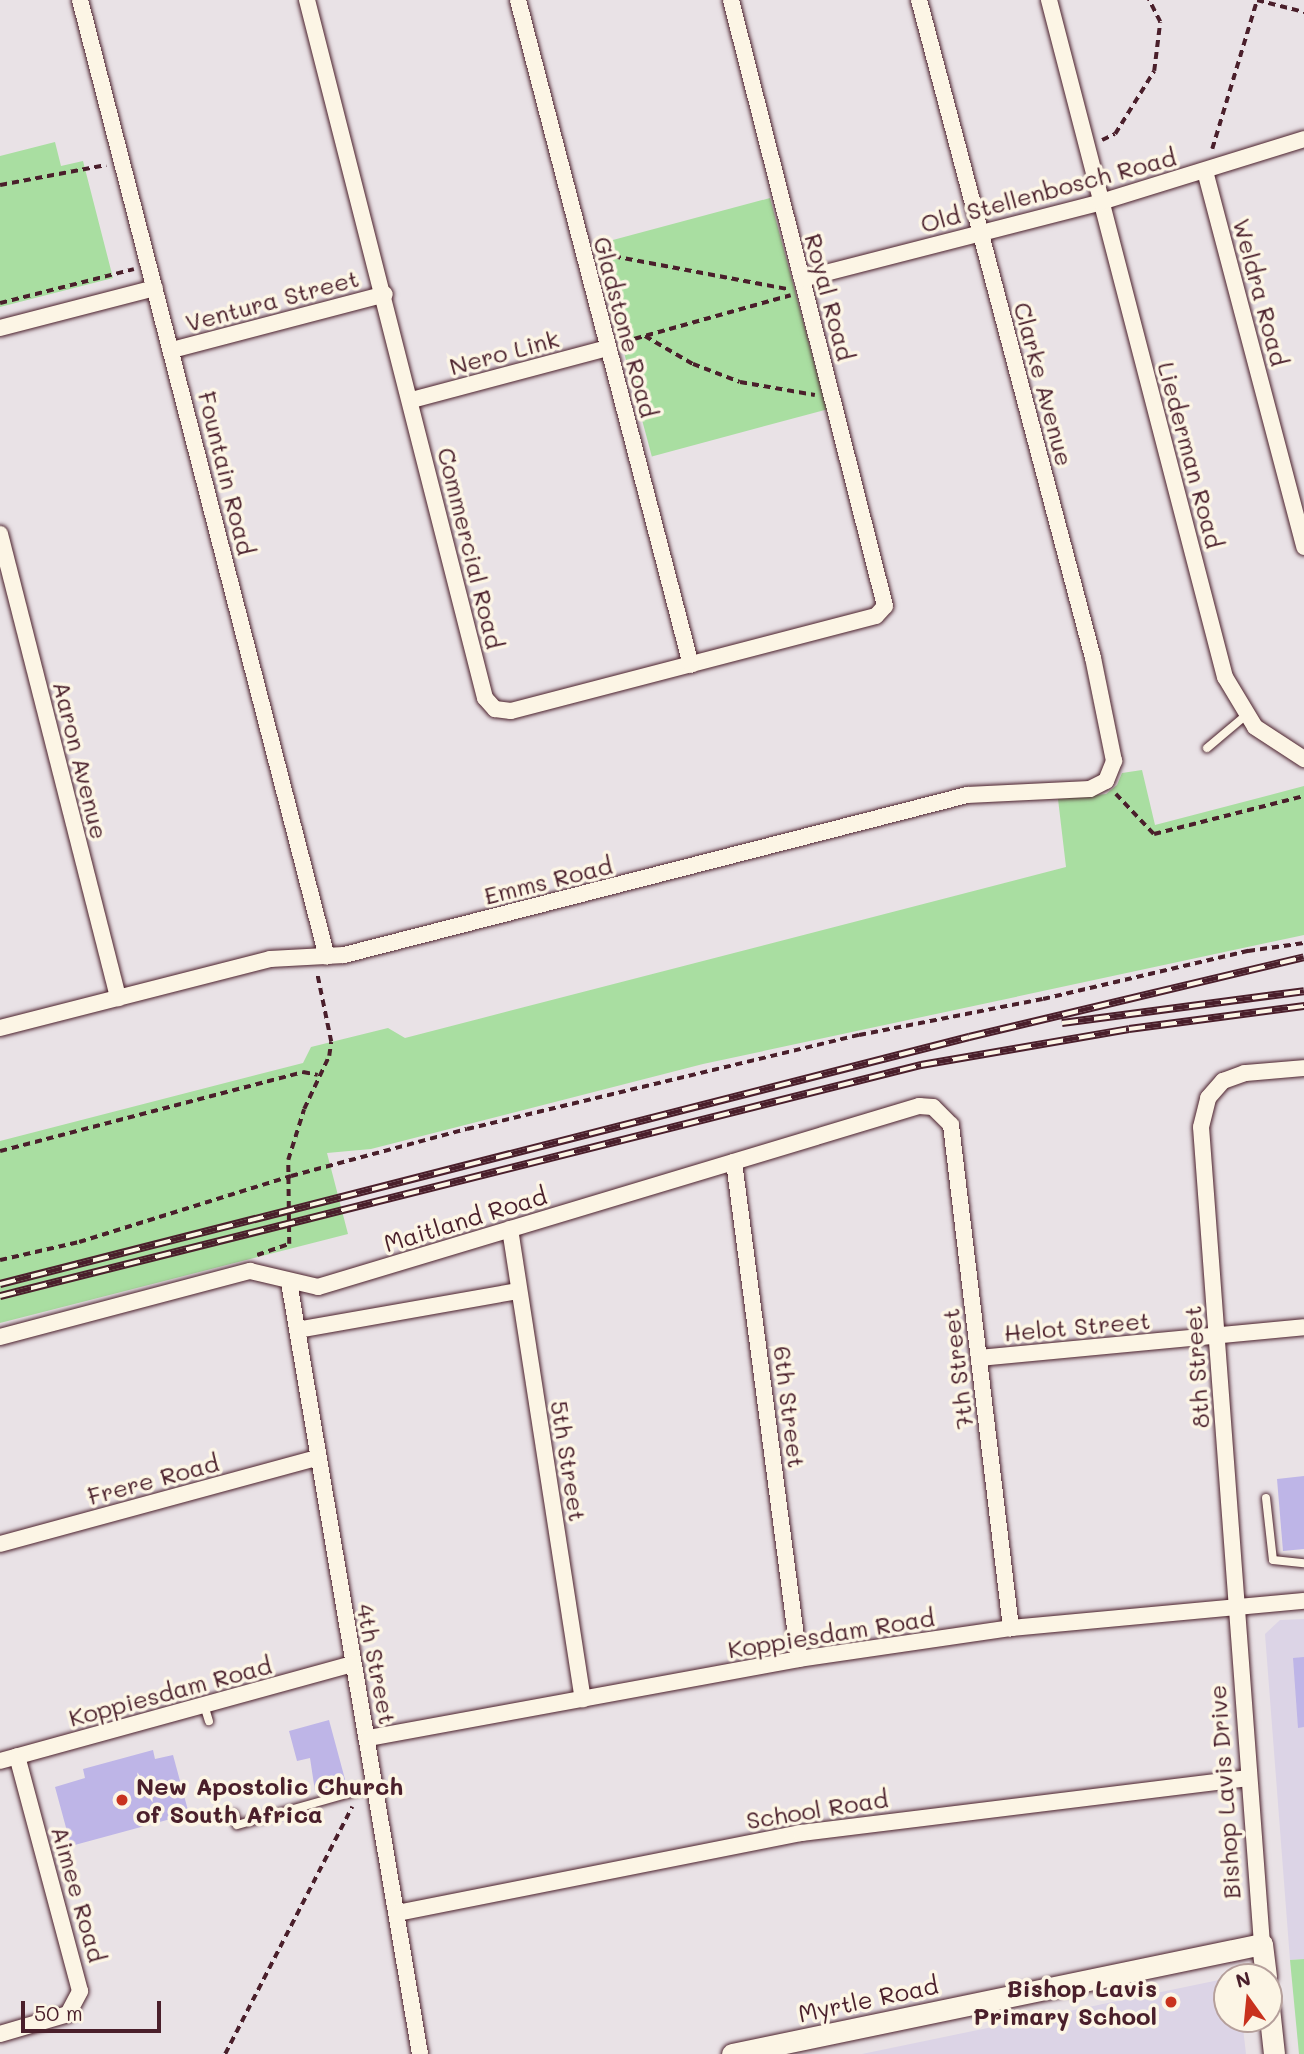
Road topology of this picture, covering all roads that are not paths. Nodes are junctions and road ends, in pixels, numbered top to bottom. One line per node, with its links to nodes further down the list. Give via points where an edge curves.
1 (80, 0): 12 (street, Fountain Road)
2 (307, 0): 13 (street, Commercial Road)
3 (518, 0): 15 (street, Gladstone Road)
4 (731, 0): 11 (street, Royal Road)
5 (919, 0): 10 (street, Clarke Avenue)
6 (1049, 0): 9 (street, Liederman Road)
7 (1304, 139): 8 (street, Old Stellenbosch Road)
8 (1205, 171): 9 (street, Old Stellenbosch Road); 19 (street, Weldra Road)
9 (1101, 202): 10 (street, Old Stellenbosch Road); 22 (street, Liederman Road, via 1225,677)
10 (981, 233): 11 (street, Old Stellenbosch Road); 25 (street, Clarke Avenue, via 1093,658 1114,761)
11 (802, 279): 20 (street, Royal Road)
12 (155, 288): 14 (street); 16 (street, Fountain Road)
13 (384, 294): 16 (street, Ventura Street); 17 (street, Commercial Road)
14 (0, 328)
15 (608, 348): 17 (street, Nero Link); 21 (street, Gladstone Road)
16 (172, 350): 26 (street, Fountain Road)
17 (412, 400): 21 (street, Commercial Road, via 485,698 495,709 511,711)
18 (0, 534): 27 (street, Aaron Avenue)
19 (1304, 547)
20 (885, 606): 21 (street, Commercial Road, via 876,616)
21 (691, 665)
22 (1245, 716): 23 (lane); 24 (street, Liederman Road, via 1266,737)
23 (1208, 748)
24 (1304, 759)
25 (1106, 781): 26 (street, Emms Road, via 1090,789 967,795)
26 (320, 958): 27 (street, Emms Road, via 270,959)
27 (118, 998): 28 (street, Emms Road)
28 (0, 1028)
29 (1304, 1068): 37 (street, 8th Street, via 1245,1073 1223,1081 1208,1098 1201,1127)
30 (940, 1110): 31 (street, Maitland Road, via 919,1106); 39 (street, 7th Street, via 951,1125)
31 (734, 1162): 32 (street, Maitland Road); 47 (street, 6th Street)
32 (510, 1229): 33 (street, Maitland Road, via 318,1287); 34 (street, 5th Street)
33 (289, 1282): 36 (street, 4th Street); 38 (street, Maitland Road, via 258,1271)
34 (519, 1292): 36 (street); 49 (street, 5th Street)
35 (1304, 1327): 37 (street, Helot Street)
36 (297, 1330): 40 (street, 4th Street)
37 (1217, 1336): 39 (street, Helot Street); 45 (street, 8th Street)
38 (0, 1337)
39 (979, 1358): 46 (street, 7th Street)
40 (317, 1458): 42 (street, Frere Road); 48 (street, 4th Street)
41 (1266, 1498): 43 (lane, via 1273,1560)
42 (0, 1544)
43 (1304, 1563)
44 (1304, 1601): 45 (street, Koppiesdam Road)
45 (1237, 1604): 46 (street, Koppiesdam Road); 55 (street, Bishop Lavis Drive)
46 (1011, 1628): 47 (street, Koppiesdam Road)
47 (799, 1659): 49 (street, Koppiesdam Road)
48 (353, 1664): 50 (street, Koppiesdam Road); 52 (street, 4th Street)
49 (583, 1699): 52 (street, Koppiesdam Road)
50 (204, 1705): 51 (lane); 53 (street, Koppiesdam Road)
51 (209, 1721)
52 (369, 1738): 56 (street, 4th Street)
53 (16, 1756): 54 (street, Koppiesdam Road); 62 (street, Aimee Road, via 80,1992 68,2014)
54 (0, 1761)
55 (1249, 1778): 58 (street, School Road, via 801,1833); 59 (street, Bishop Lavis Drive)
56 (377, 1786): 57 (lane, via 237,1825); 58 (street, 4th Street)
57 (234, 1814)
58 (397, 1913): 63 (street, 4th Street)
59 (1262, 1944): 60 (street, Bishop Lavis Drive); 64 (street, Myrtle Road)
60 (1264, 1963)
61 (1272, 2033): 65 (street)
62 (0, 2034)
63 (420, 2054)
64 (732, 2054)
65 (1274, 2054)

